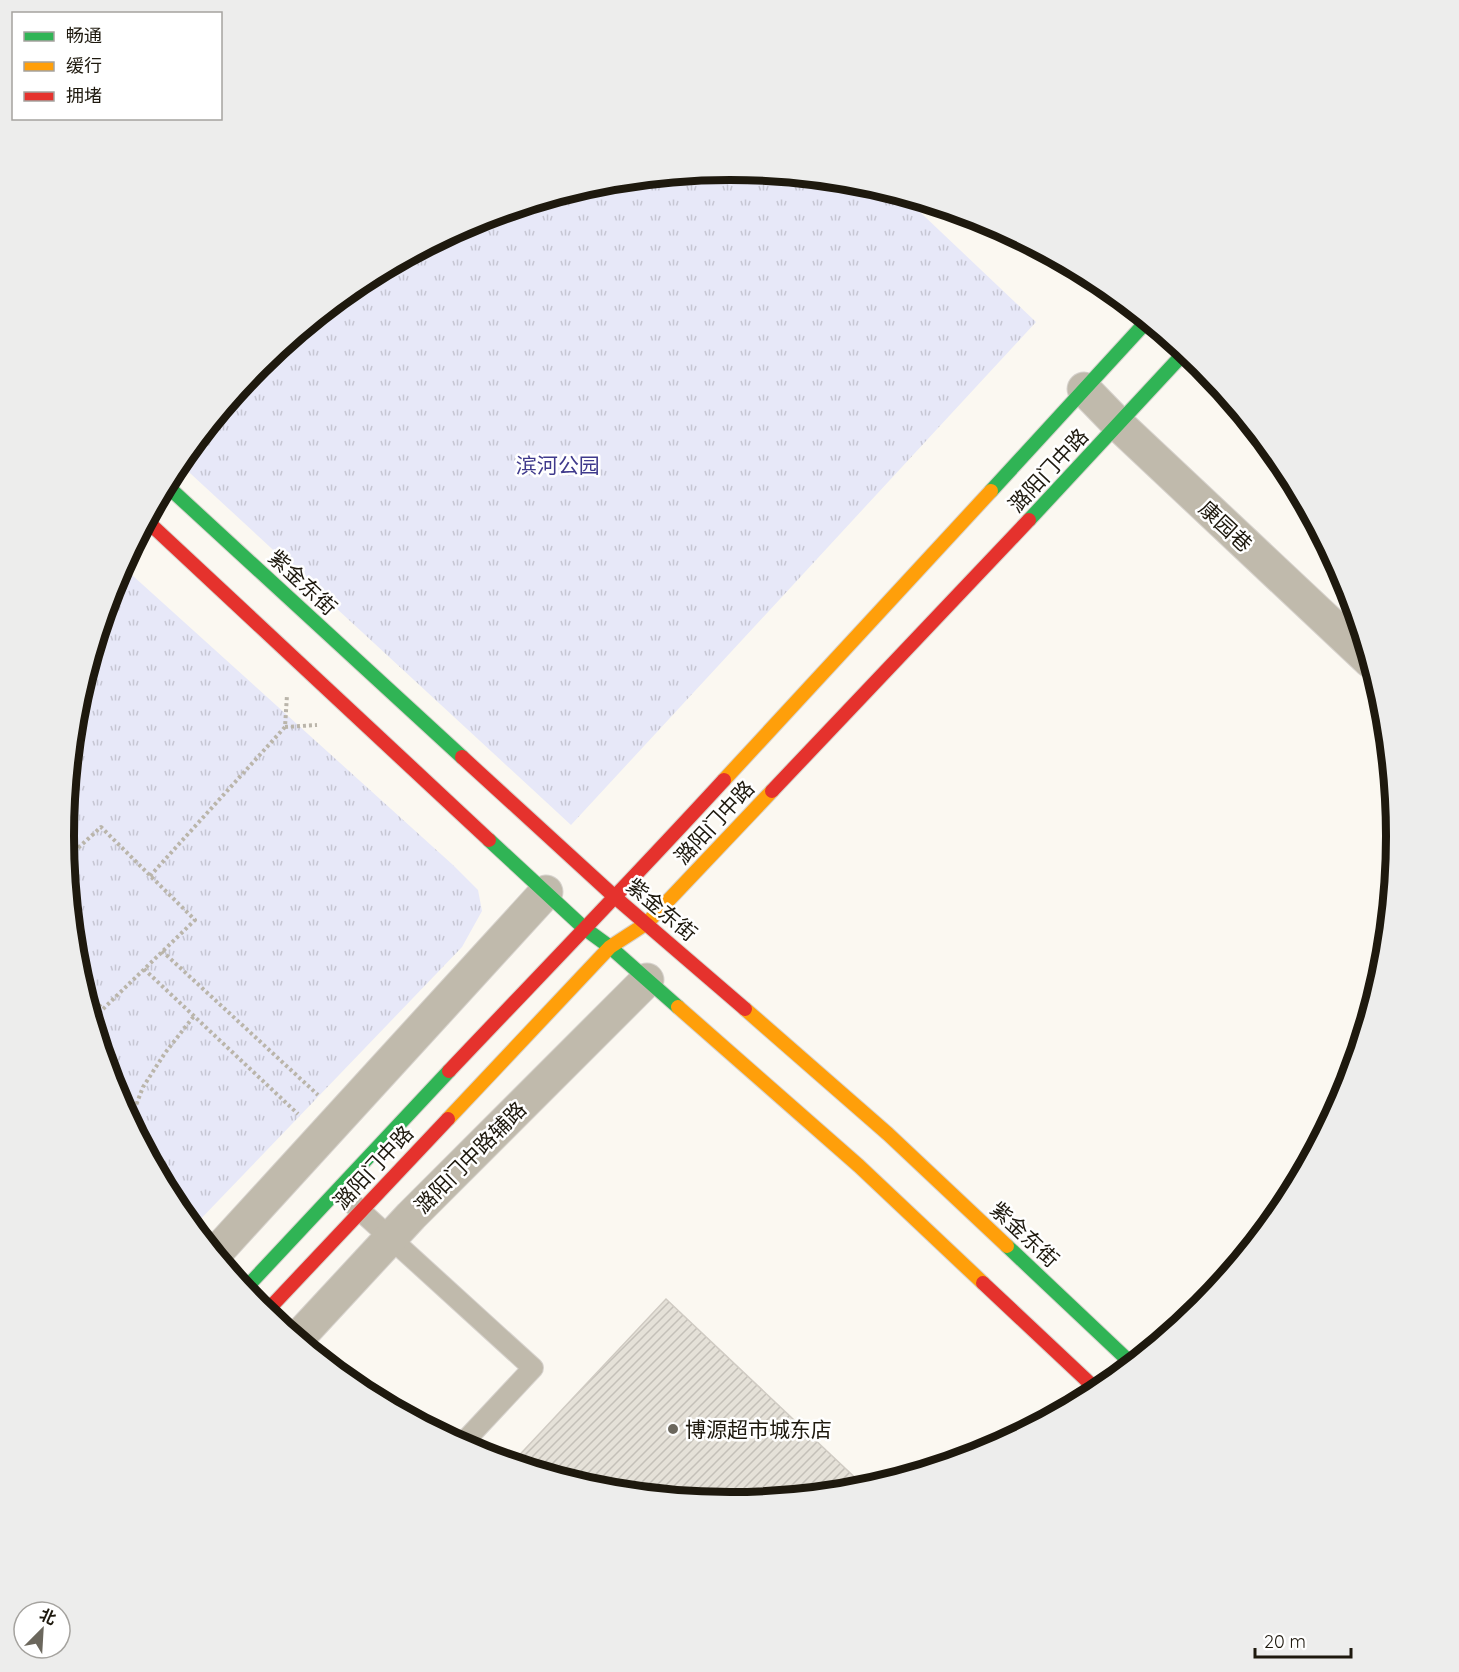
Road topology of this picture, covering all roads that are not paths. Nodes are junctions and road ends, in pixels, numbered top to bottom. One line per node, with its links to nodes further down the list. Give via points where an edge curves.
1 (1142, 327): 3 (main road, 潞阳门中路)
2 (1179, 359): 4 (main road, 潞阳门中路)
3 (1084, 389): 4 (street, 康园巷); 9 (main road, 潞阳门中路)
4 (1119, 425): 7 (street, 康园巷); 10 (main road, 潞阳门中路)
5 (172, 491): 9 (main road, 紫金东街)
6 (152, 525): 8 (main road)
7 (1358, 650)
8 (546, 892): 11 (main road); 17 (street)
9 (615, 898): 10 (main road, 紫金东街); 11 (main road, 潞阳门中路)
10 (647, 923): 12 (main road, 潞阳门中路); 21 (main road, 紫金东街, via 888,1134)
11 (584, 928): 12 (main road); 14 (main road, 潞阳门中路)
12 (610, 946): 13 (main road); 15 (main road, 潞阳门中路)
13 (647, 980): 16 (street, 潞阳门中路辅路); 22 (main road, via 859,1166)
14 (338, 1191): 15 (lane); 18 (main road, 潞阳门中路)
15 (361, 1211): 16 (lane); 19 (main road, 潞阳门中路)
16 (391, 1238): 20 (street, 潞阳门中路辅路); 23 (lane, via 533,1368)
17 (220, 1249)
18 (250, 1284)
19 (272, 1305)
20 (302, 1333)
21 (1126, 1358)
22 (1090, 1383)
23 (468, 1437)

